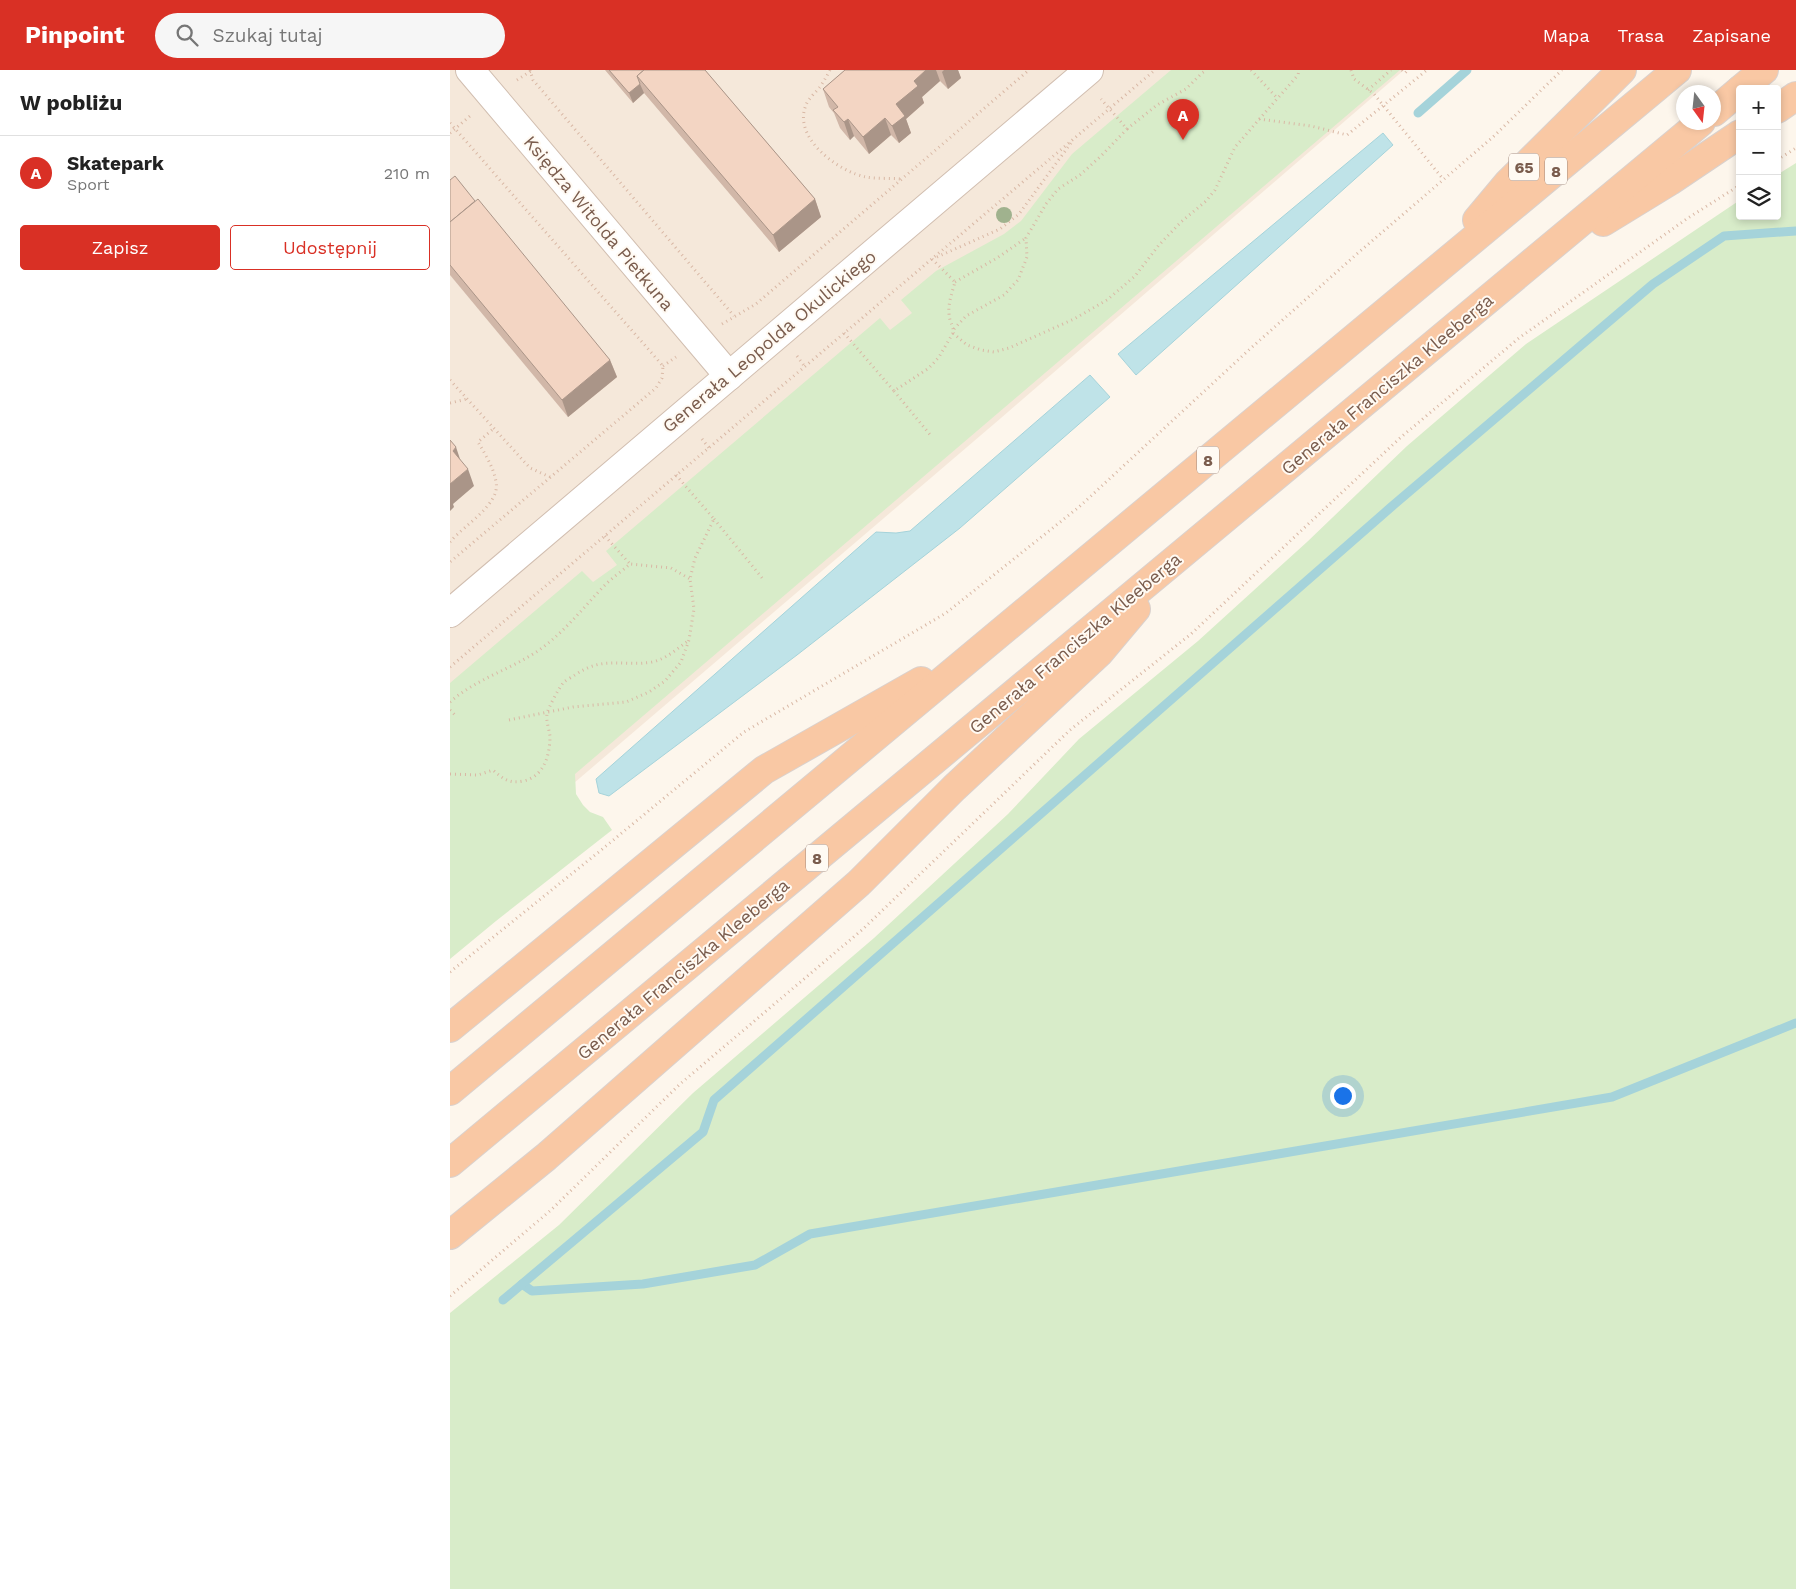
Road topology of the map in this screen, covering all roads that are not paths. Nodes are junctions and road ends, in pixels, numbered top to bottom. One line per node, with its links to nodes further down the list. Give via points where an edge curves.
1 (470, 70): 15 (street, Księdza Witolda Pietkuna)
2 (1622, 70): 14 (highway, 65, via 1508,183)
3 (1677, 70): 14 (highway, 8)
4 (1764, 70): 6 (highway)
5 (1085, 73): 15 (street, Generała Leopolda Okulickiego)
6 (1746, 85)
7 (1736, 93): 10 (highway)
8 (1796, 96): 9 (highway)
9 (1781, 105)
10 (1721, 106)
11 (1691, 130): 13 (highway, Generała Franciszka Kleeberga / 8)
12 (1736, 137): 13 (highway, via 1670,181)
13 (1526, 268): 16 (highway, Generała Franciszka Kleeberga / 8)
14 (1435, 271): 18 (highway, 8)
15 (729, 376): 17 (street, Generała Leopolda Okulickiego)
16 (1184, 552): 21 (highway, Generała Franciszka Kleeberga / 8); 22 (highway, via 1099,652 859,883 546,1157)
17 (450, 613)
18 (981, 647): 19 (highway, via 764,770); 20 (highway, 8)
19 (450, 1028)
20 (450, 1091)
21 (450, 1163)
22 (450, 1235)

